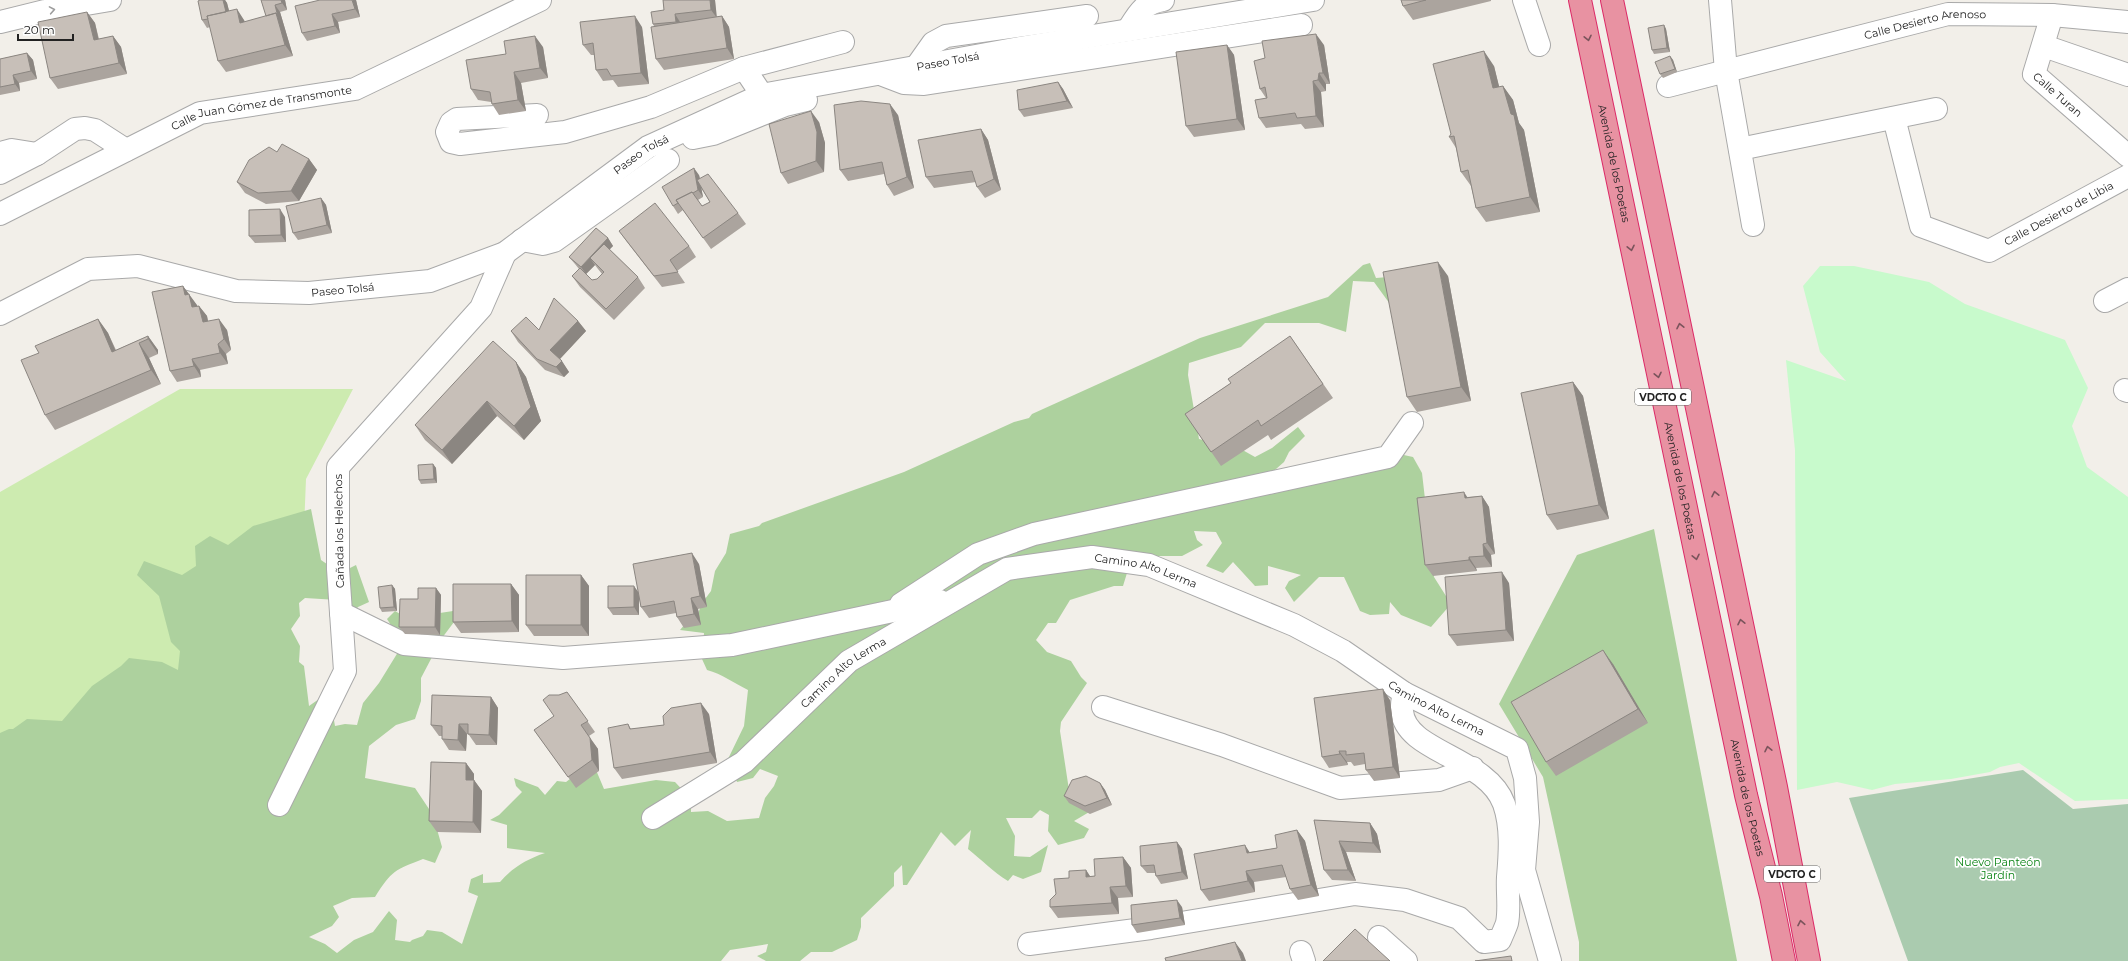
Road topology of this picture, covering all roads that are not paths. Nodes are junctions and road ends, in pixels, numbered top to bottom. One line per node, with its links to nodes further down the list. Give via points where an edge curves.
1 (31, 0): 10 (street)
2 (110, 0): 13 (street, one-way to 2)
3 (1163, 0): 16 (street, via 1152,2 1141,9)
4 (1313, 0): 16 (street, Paseo Tolsá)
5 (1524, 0): 18 (street)
6 (1580, 0): 60 (highway, Avenida de los Poetas / VDCTO C, one-way to 60, via 1746,795)
7 (1612, 0): 61 (highway, VDCTO C, one-way to 7, via 1776,787)
8 (1720, 0): 22 (street)
9 (529, 2): 33 (street, Calle Juan Gómez de Transmonte, via 355,89 200,113)
10 (0, 7)
11 (2052, 15): 14 (street, Calle Desierto Arenoso); 19 (street, Calle Turan); 22 (street, Calle Desierto Arenoso, via 1948,14)
12 (1087, 16): 20 (street, via 946,36 933,43)
13 (0, 22)
14 (2128, 22)
15 (1301, 25): 23 (street, via 924,84 904,83)
16 (1128, 30): 20 (street, Paseo Tolsá)
17 (843, 42): 21 (street)
18 (1539, 45)
19 (2044, 46): 24 (street); 36 (street, Calle Turan, via 2034,74)
20 (916, 67): 23 (street, Paseo Tolsá)
21 (744, 68): 27 (street); 29 (street, via 651,107 565,132 460,144 451,142 447,132 451,123 457,119)
22 (1726, 71): 25 (street, Calle Desierto Arenoso); 32 (street)
23 (880, 74): 27 (street, Paseo Tolsá)
24 (2128, 75)
25 (1668, 86)
26 (857, 87): 31 (street, via 785,105 712,134 696,138)
27 (762, 95): 31 (street, Paseo Tolsá)
28 (1936, 109): 30 (street)
29 (537, 115)
30 (1894, 118): 32 (street); 39 (street, Calle Desierto de Libia, via 1921,226 1989,251)
31 (670, 137): 42 (street, Paseo Tolsá, via 648,147)
32 (1740, 149): 41 (street)
33 (126, 150): 35 (street, via 95,130 85,128 75,129); 40 (street, Calle Juan Gómez de Transmonte)
34 (0, 153): 35 (street, via 12,150)
35 (38, 154): 38 (street)
36 (2128, 156)
37 (668, 160): 42 (street, via 554,241 543,244)
38 (0, 173)
39 (2128, 176)
40 (0, 214)
41 (1753, 225)
42 (522, 240): 43 (street, Paseo Tolsá)
43 (505, 253): 46 (street, Paseo Tolsá, via 430,281 309,293 236,291 138,266 88,269); 50 (street, Cañada los Helechos, via 481,308 338,467 338,569)
44 (2128, 289): 45 (street)
45 (2105, 301)
46 (0, 314)
47 (1412, 423): 49 (street, via 1388,457 1034,534 978,554)
48 (961, 596): 49 (street); 51 (street, Camino Alto Lerma, via 1007,569 1092,558 1149,564 1294,625 1343,651); 55 (street, Camino Alto Lerma, via 849,661 744,762)
49 (888, 612): 50 (street, via 732,645 563,658 404,644)
50 (341, 613): 54 (street, Cañada los Helechos, via 346,671)
51 (1404, 693): 53 (street, via 1402,711 1405,723 1417,738); 59 (street, Camino Alto Lerma, via 1516,750 1525,778 1528,822 1524,870)
52 (1103, 708): 53 (street, via 1222,745 1340,788 1439,780)
53 (1473, 768): 57 (street, via 1489,782 1504,804 1510,846 1507,922 1500,940 1484,942 1459,918 1405,900 1355,894 1151,928)
54 (279, 805)
55 (653, 818)
56 (1379, 938): 58 (street)
57 (1029, 944)
58 (1406, 961)
59 (1550, 961)
60 (1784, 961)
61 (1809, 961)

